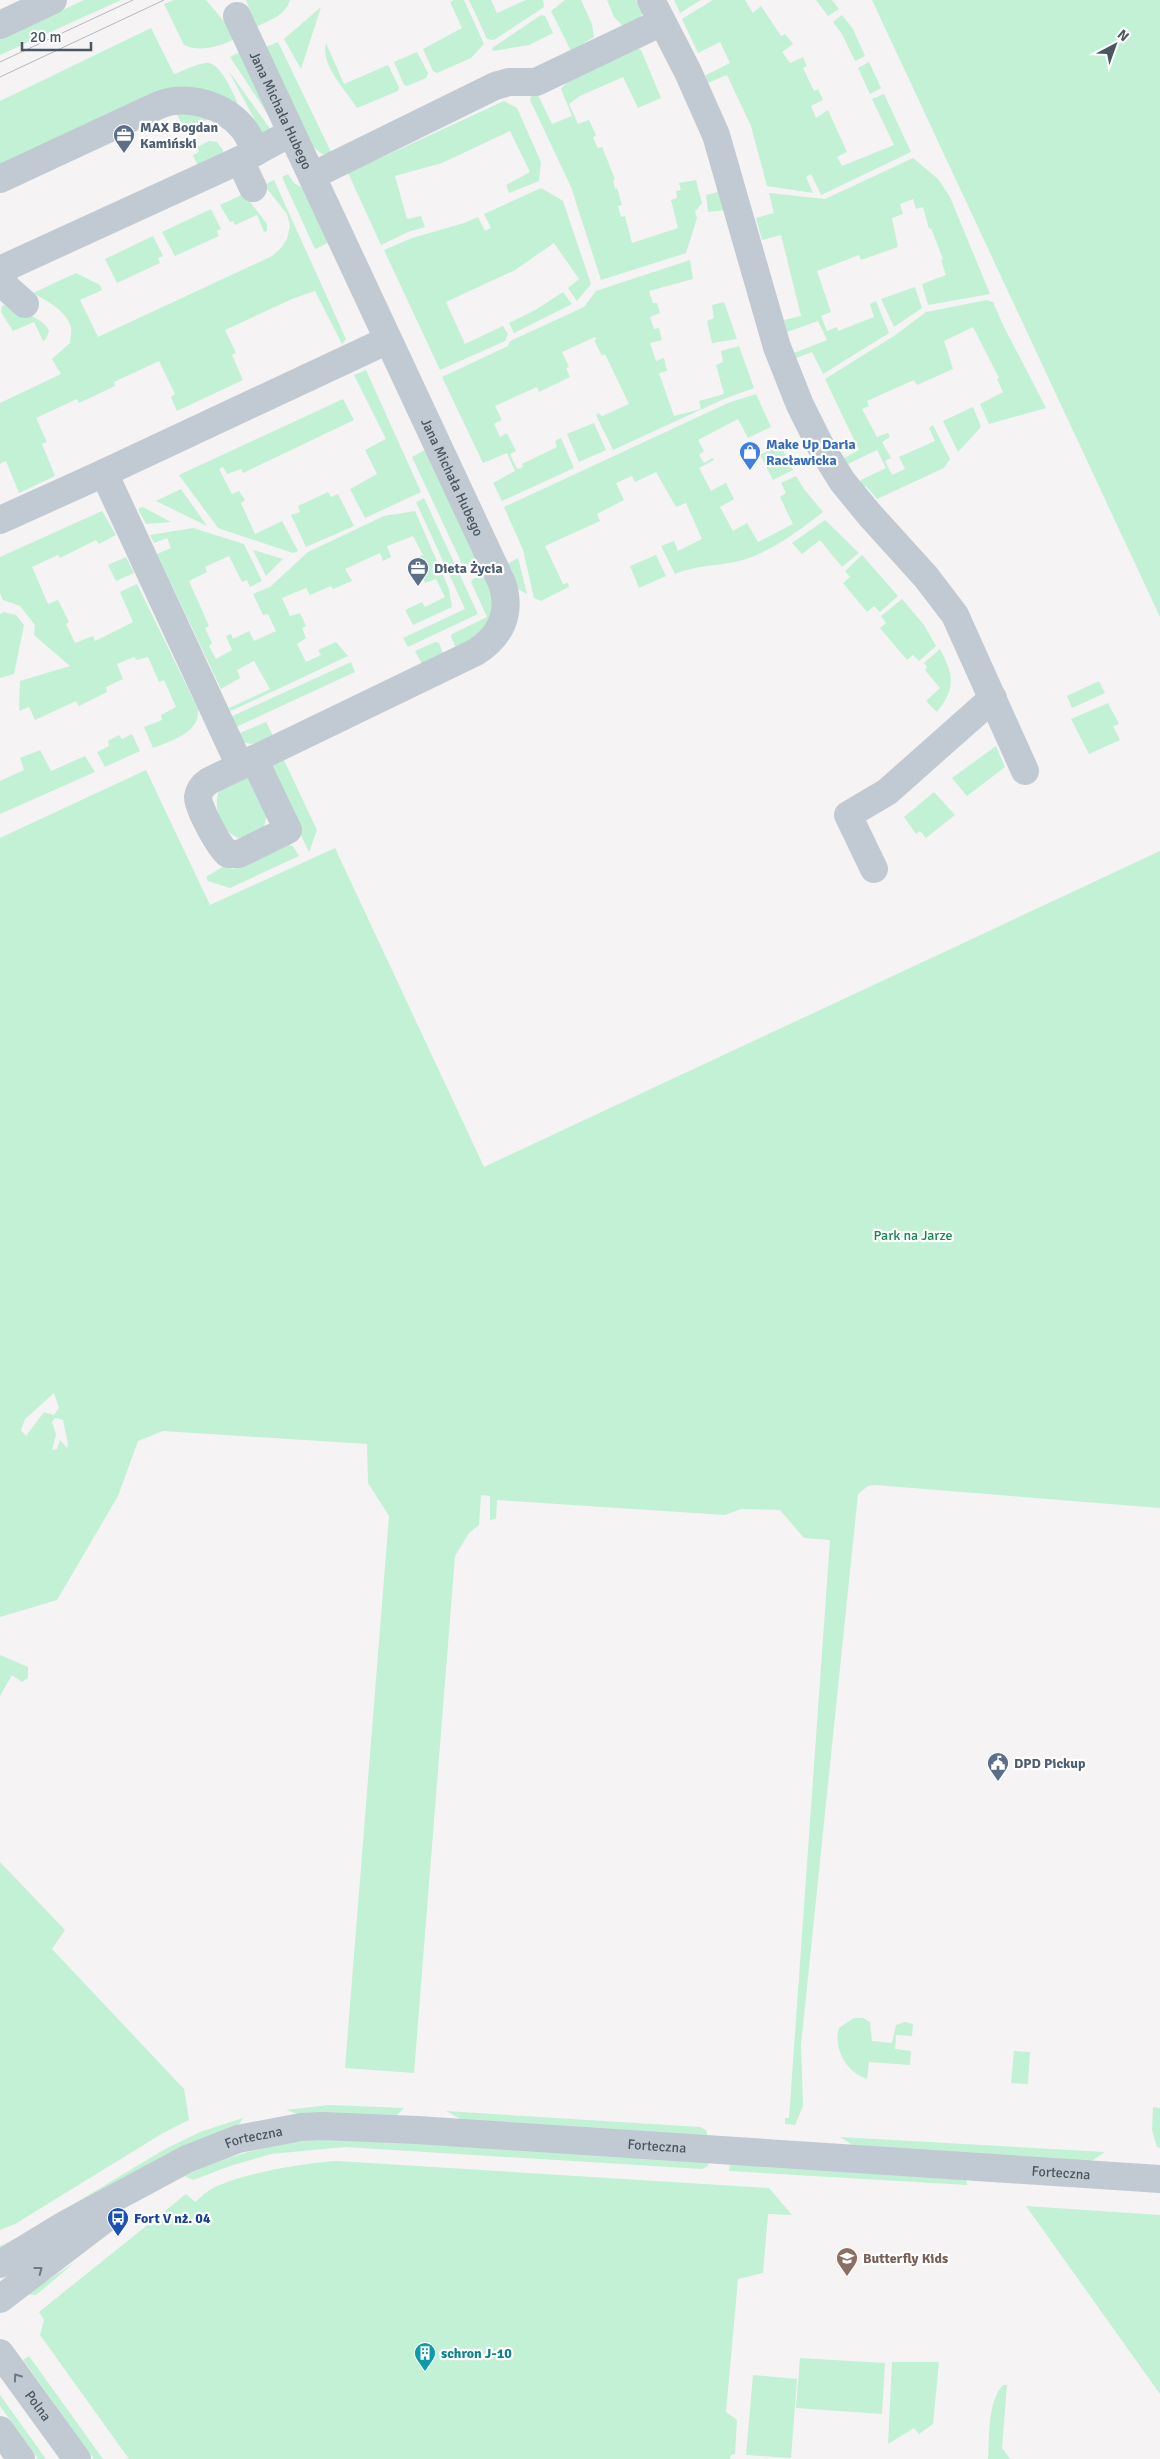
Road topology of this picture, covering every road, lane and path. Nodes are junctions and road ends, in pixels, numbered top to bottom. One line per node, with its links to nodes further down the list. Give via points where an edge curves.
1 (53, 0): 4 (street)
2 (231, 5): 5 (street, Jana Michała Hubego)
3 (657, 11): 7 (street, via 536,82 509,82 494,86); 16 (street, via 716,134 776,347 804,413 842,481 944,598)
4 (0, 25)
5 (292, 133): 6 (street); 7 (street, Jana Michała Hubego)
6 (248, 156): 8 (street, via 245,130 234,118 206,104 178,100 159,104); 9 (street); 10 (street)
7 (312, 176): 13 (street, Jana Michała Hubego)
8 (0, 179)
9 (253, 188)
10 (0, 270)
11 (0, 275): 12 (street, via 7,288)
12 (25, 304)
13 (388, 340): 14 (street); 17 (street, Jana Michała Hubego, via 502,583 506,605 502,627 490,643 476,652)
14 (104, 473): 15 (street); 17 (street)
15 (0, 520)
16 (993, 698): 18 (street); 19 (street, via 887,792 848,815)
17 (247, 763): 17 (street, Jana Michała Hubego, via 288,830 239,854 228,854 218,843 199,803 200,791 209,781)
18 (1025, 771)
19 (874, 869)
20 (162, 2172): 21 (street, Forteczna, via 186,2158 238,2139 301,2127 339,2126); 22 (street, Forteczna); 23 (street, Forteczna, one-way to 20)
21 (1160, 2179)
22 (0, 2264)
23 (0, 2299)
24 (0, 2352): 27 (street, Polna, one-way to 24)
25 (0, 2430): 26 (street)
26 (21, 2459)
27 (76, 2459)

